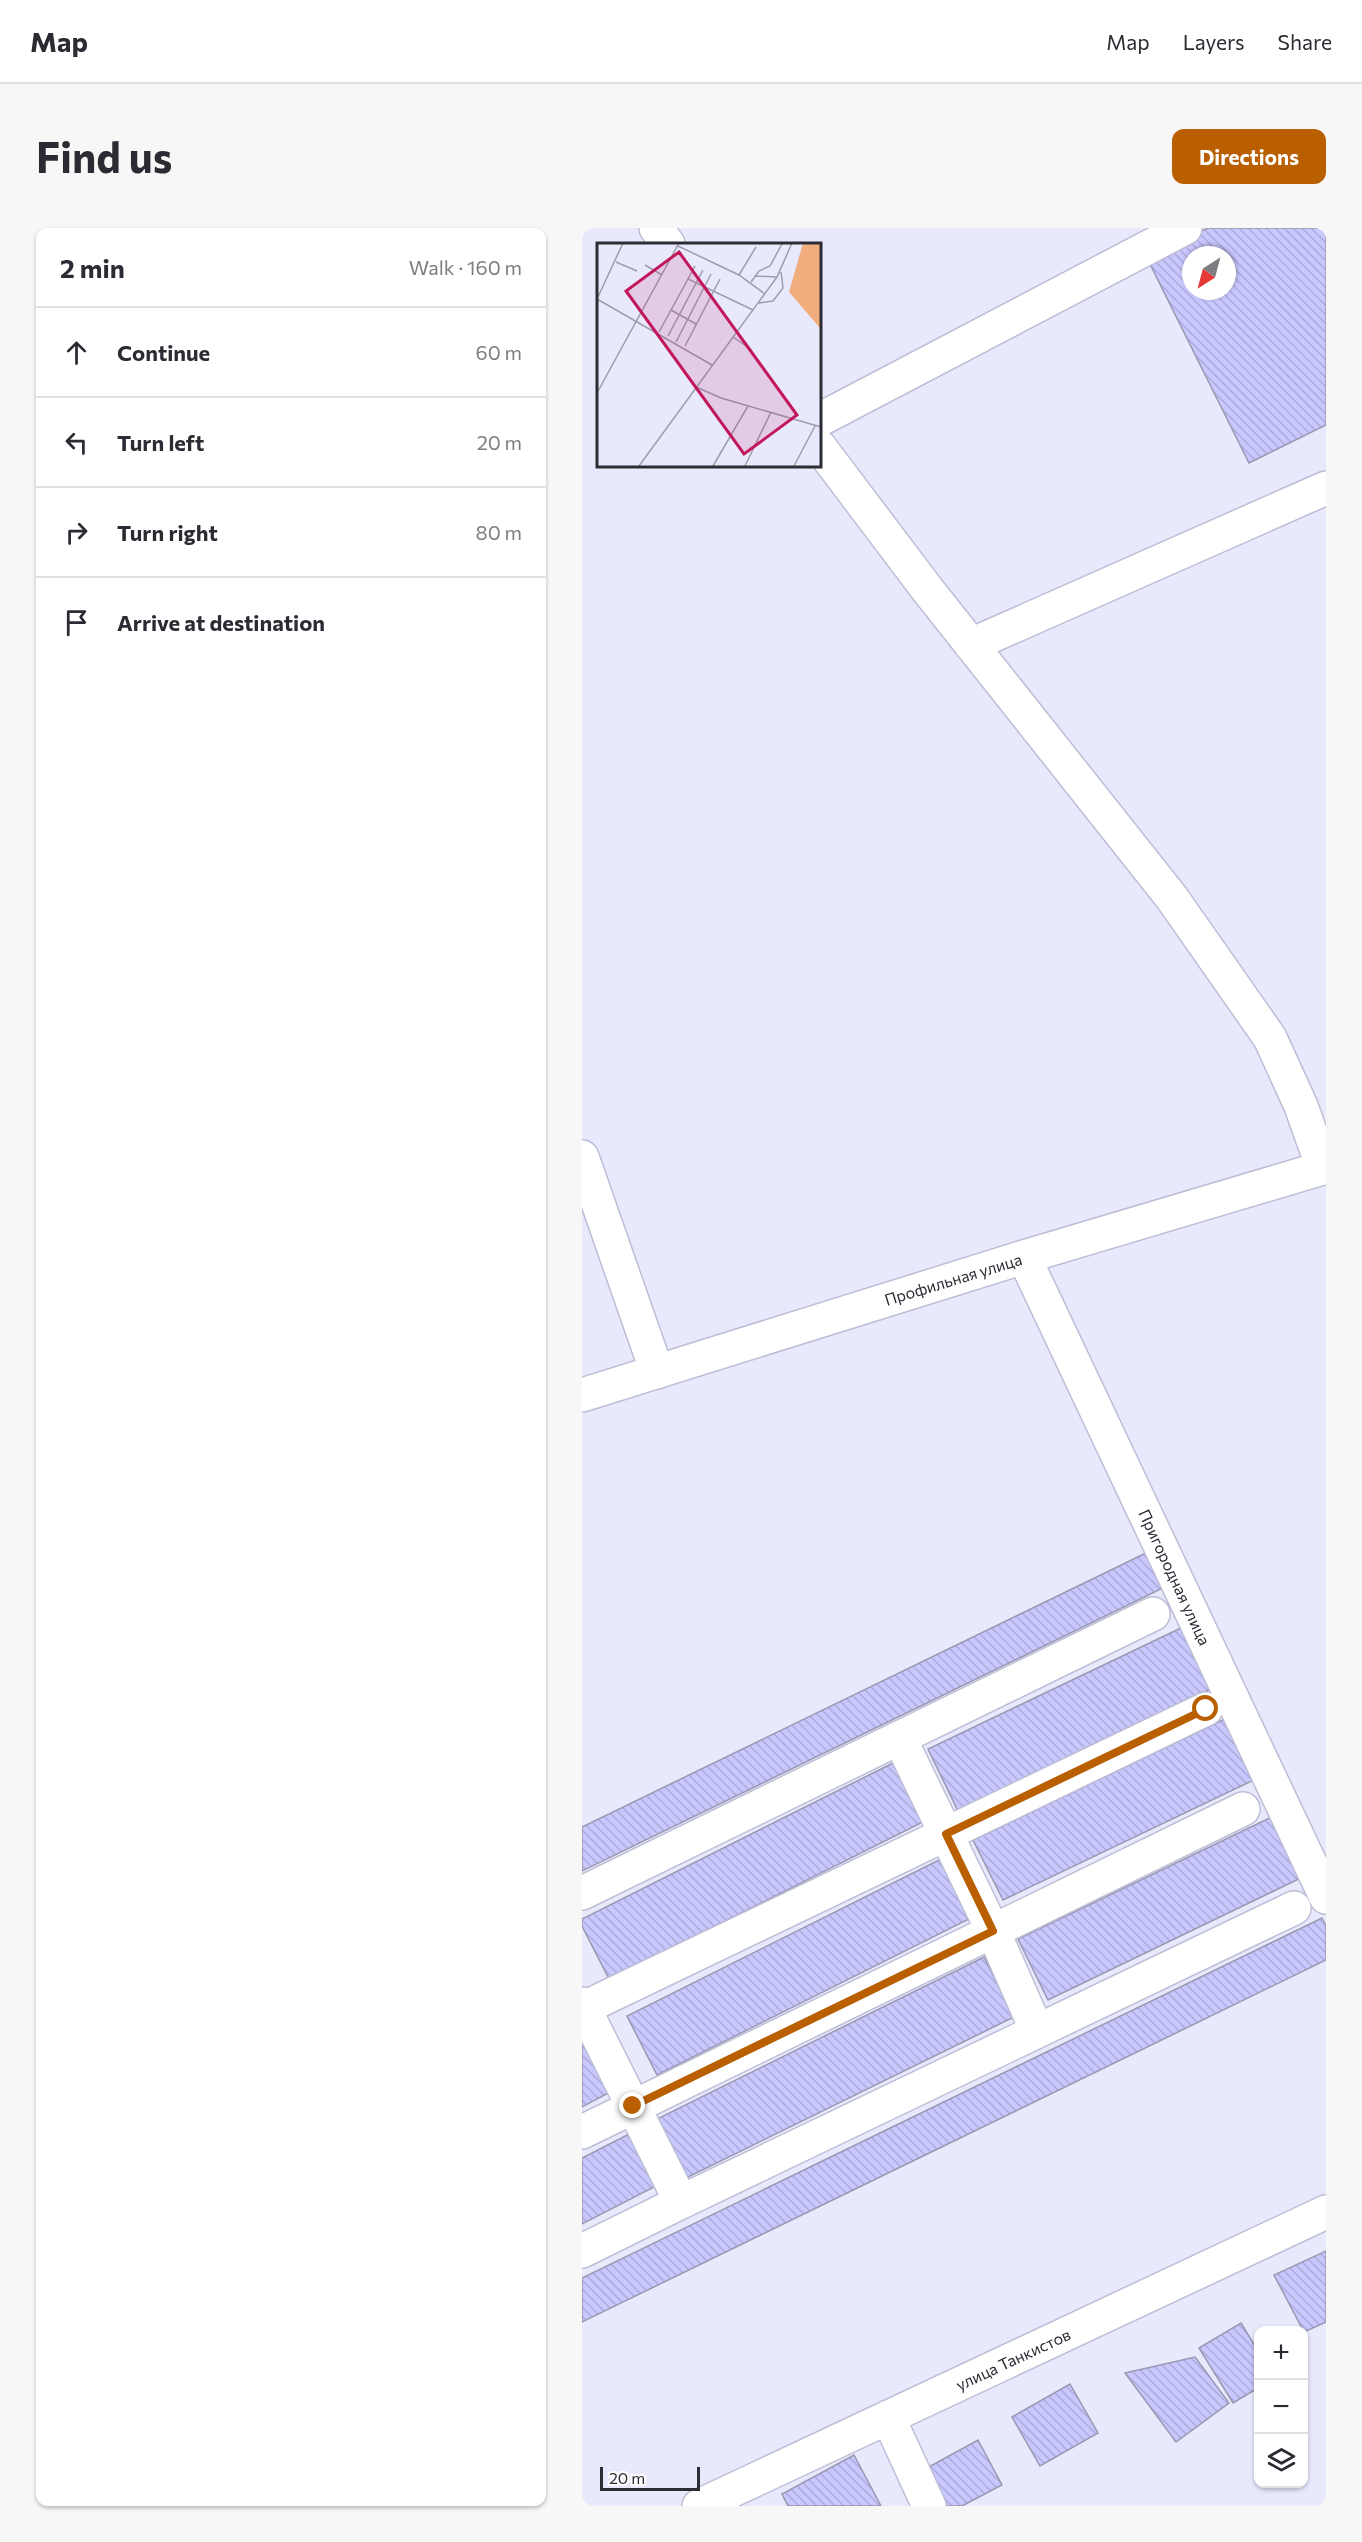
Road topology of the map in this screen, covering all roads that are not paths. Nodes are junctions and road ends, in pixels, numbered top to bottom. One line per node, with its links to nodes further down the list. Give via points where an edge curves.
1 (656, 228): 3 (street)
2 (1185, 228): 4 (street)
3 (667, 243)
4 (820, 419)
5 (820, 447): 7 (street)
6 (1326, 488): 7 (street)
7 (970, 645): 9 (street, via 1172,898 1270,1038)
8 (582, 1157): 11 (street)
9 (1324, 1167): 10 (street, Профильная улица)
10 (1024, 1257): 11 (street, Профильная улица); 19 (street, Пригородная улица)
11 (657, 1372): 12 (street, Профильная улица)
12 (582, 1395)
13 (1153, 1614): 15 (street)
14 (1206, 1709): 17 (street)
15 (900, 1740): 17 (street); 18 (street)
16 (1243, 1809): 21 (street)
17 (946, 1834): 21 (street); 22 (street)
18 (582, 1893)
19 (1326, 1897)
20 (1294, 1908): 23 (street)
21 (993, 1931): 23 (street); 24 (street)
22 (583, 2007): 24 (street)
23 (1037, 2031): 26 (street)
24 (633, 2106): 25 (street); 26 (street)
25 (582, 2132)
26 (681, 2202): 28 (street)
27 (1326, 2212): 29 (street, улица Танкистов)
28 (582, 2251)
29 (888, 2417): 30 (street, улица Танкистов); 31 (street)
30 (699, 2506)
31 (929, 2506)

